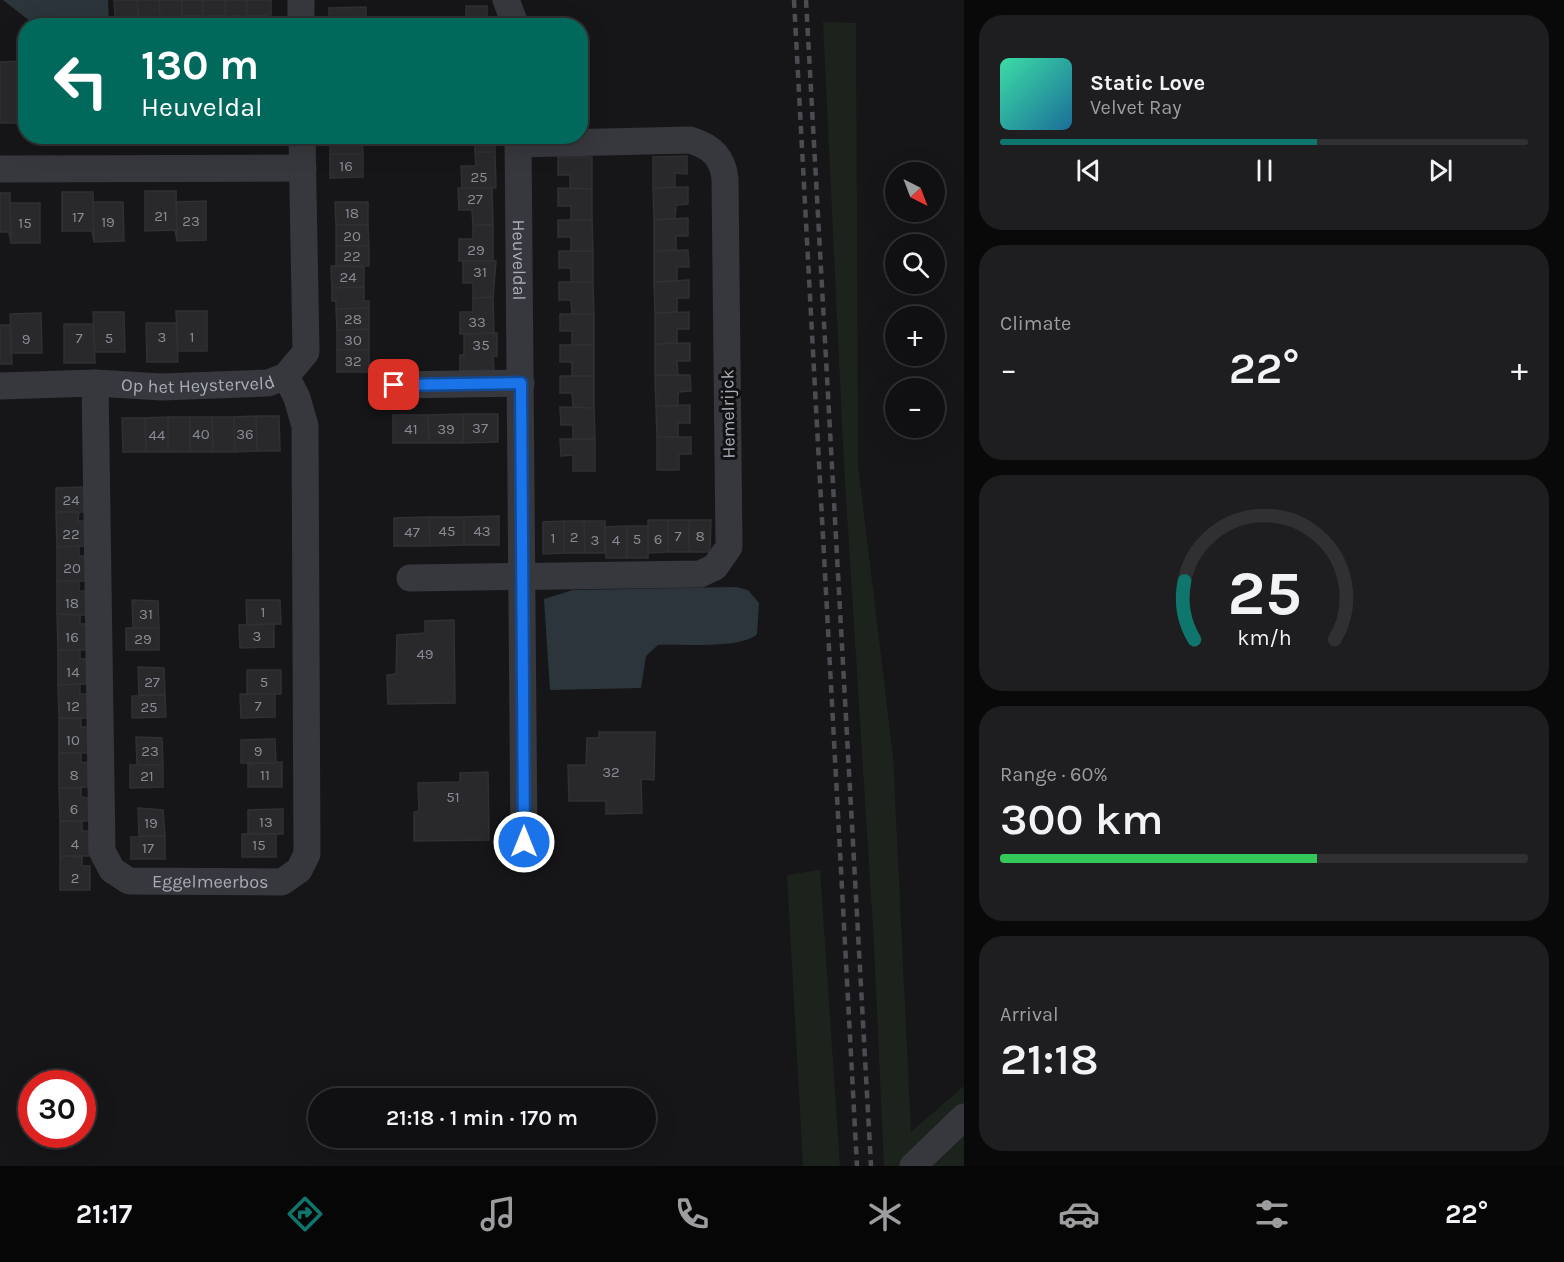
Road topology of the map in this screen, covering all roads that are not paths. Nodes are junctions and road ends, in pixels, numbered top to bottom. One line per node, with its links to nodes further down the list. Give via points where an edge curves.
1 (301, 0): 3 (street)
2 (506, 0): 4 (street)
3 (301, 18)
4 (513, 18)
5 (588, 140): 15 (street, Hemelrijck, via 690,140 715,152 724,167 729,536 726,555 716,567 700,574)
6 (302, 144): 8 (street, Op het Heysterveld)
7 (518, 144): 12 (street, Heuveldal)
8 (303, 168): 9 (street); 10 (street, Op het Heysterveld, via 306,352)
9 (0, 170)
10 (286, 376): 11 (street, Op het Heysterveld, via 268,383 162,387); 11 (street, Eggelmeerbos, via 305,426 307,854 299,870 282,882 129,881 112,870 102,851)
11 (95, 383): 14 (street, Op het Heysterveld)
12 (521, 383): 13 (street); 15 (street, Heuveldal)
13 (394, 385)
14 (0, 386)
15 (523, 577): 16 (street, Hemelrijck); 17 (street, Heuveldal)
16 (410, 578)
17 (524, 842)
18 (964, 1117): 19 (street)
19 (913, 1166)

